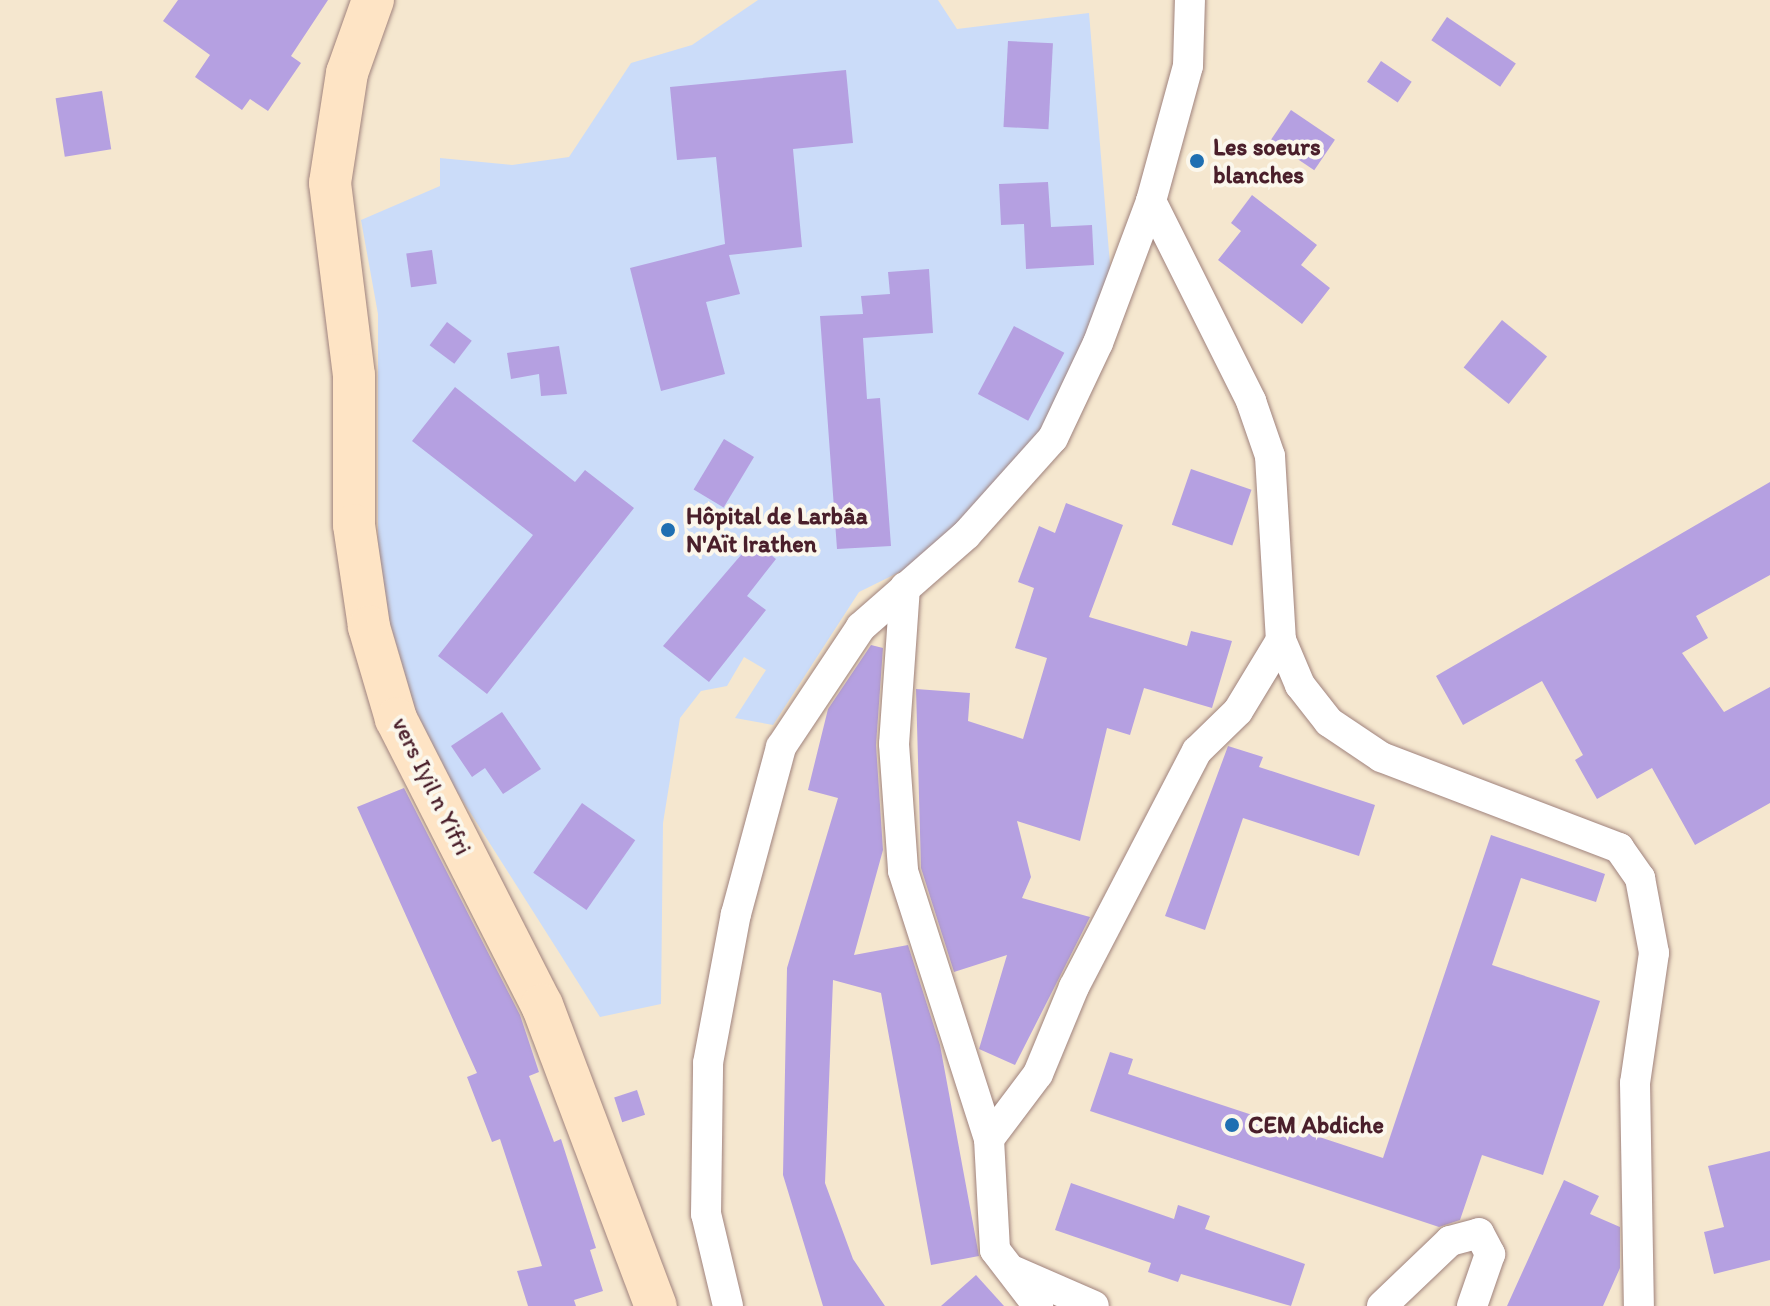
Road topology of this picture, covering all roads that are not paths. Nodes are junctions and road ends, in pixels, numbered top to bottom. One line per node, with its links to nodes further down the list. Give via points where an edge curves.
1 (373, 0): 8 (main road, vers Iγil n Yifri, via 347,73 330,183 354,375 354,525 369,627 396,719 542,1005)
2 (1190, 0): 3 (street, via 1188,66)
3 (1151, 201): 4 (street, via 1053,438 966,535); 5 (street, via 1251,401 1270,456)
4 (905, 587): 6 (street, via 895,816 903,871); 9 (street, via 861,627 781,747 736,914 708,1063 706,1214)
5 (1281, 640): 6 (street, via 1238,711 1197,751 1074,987 1038,1074); 14 (street, via 1300,685 1329,722 1381,757 1619,848 1640,878 1654,953 1635,1083)
6 (989, 1139): 7 (street, via 989,1231)
7 (1009, 1269): 10 (street); 11 (street)
8 (656, 1306)
9 (728, 1306)
10 (1038, 1306)
11 (1094, 1306)
12 (1382, 1306): 13 (street, via 1450,1241 1479,1233 1490,1254)
13 (1472, 1306)
14 (1639, 1306)

